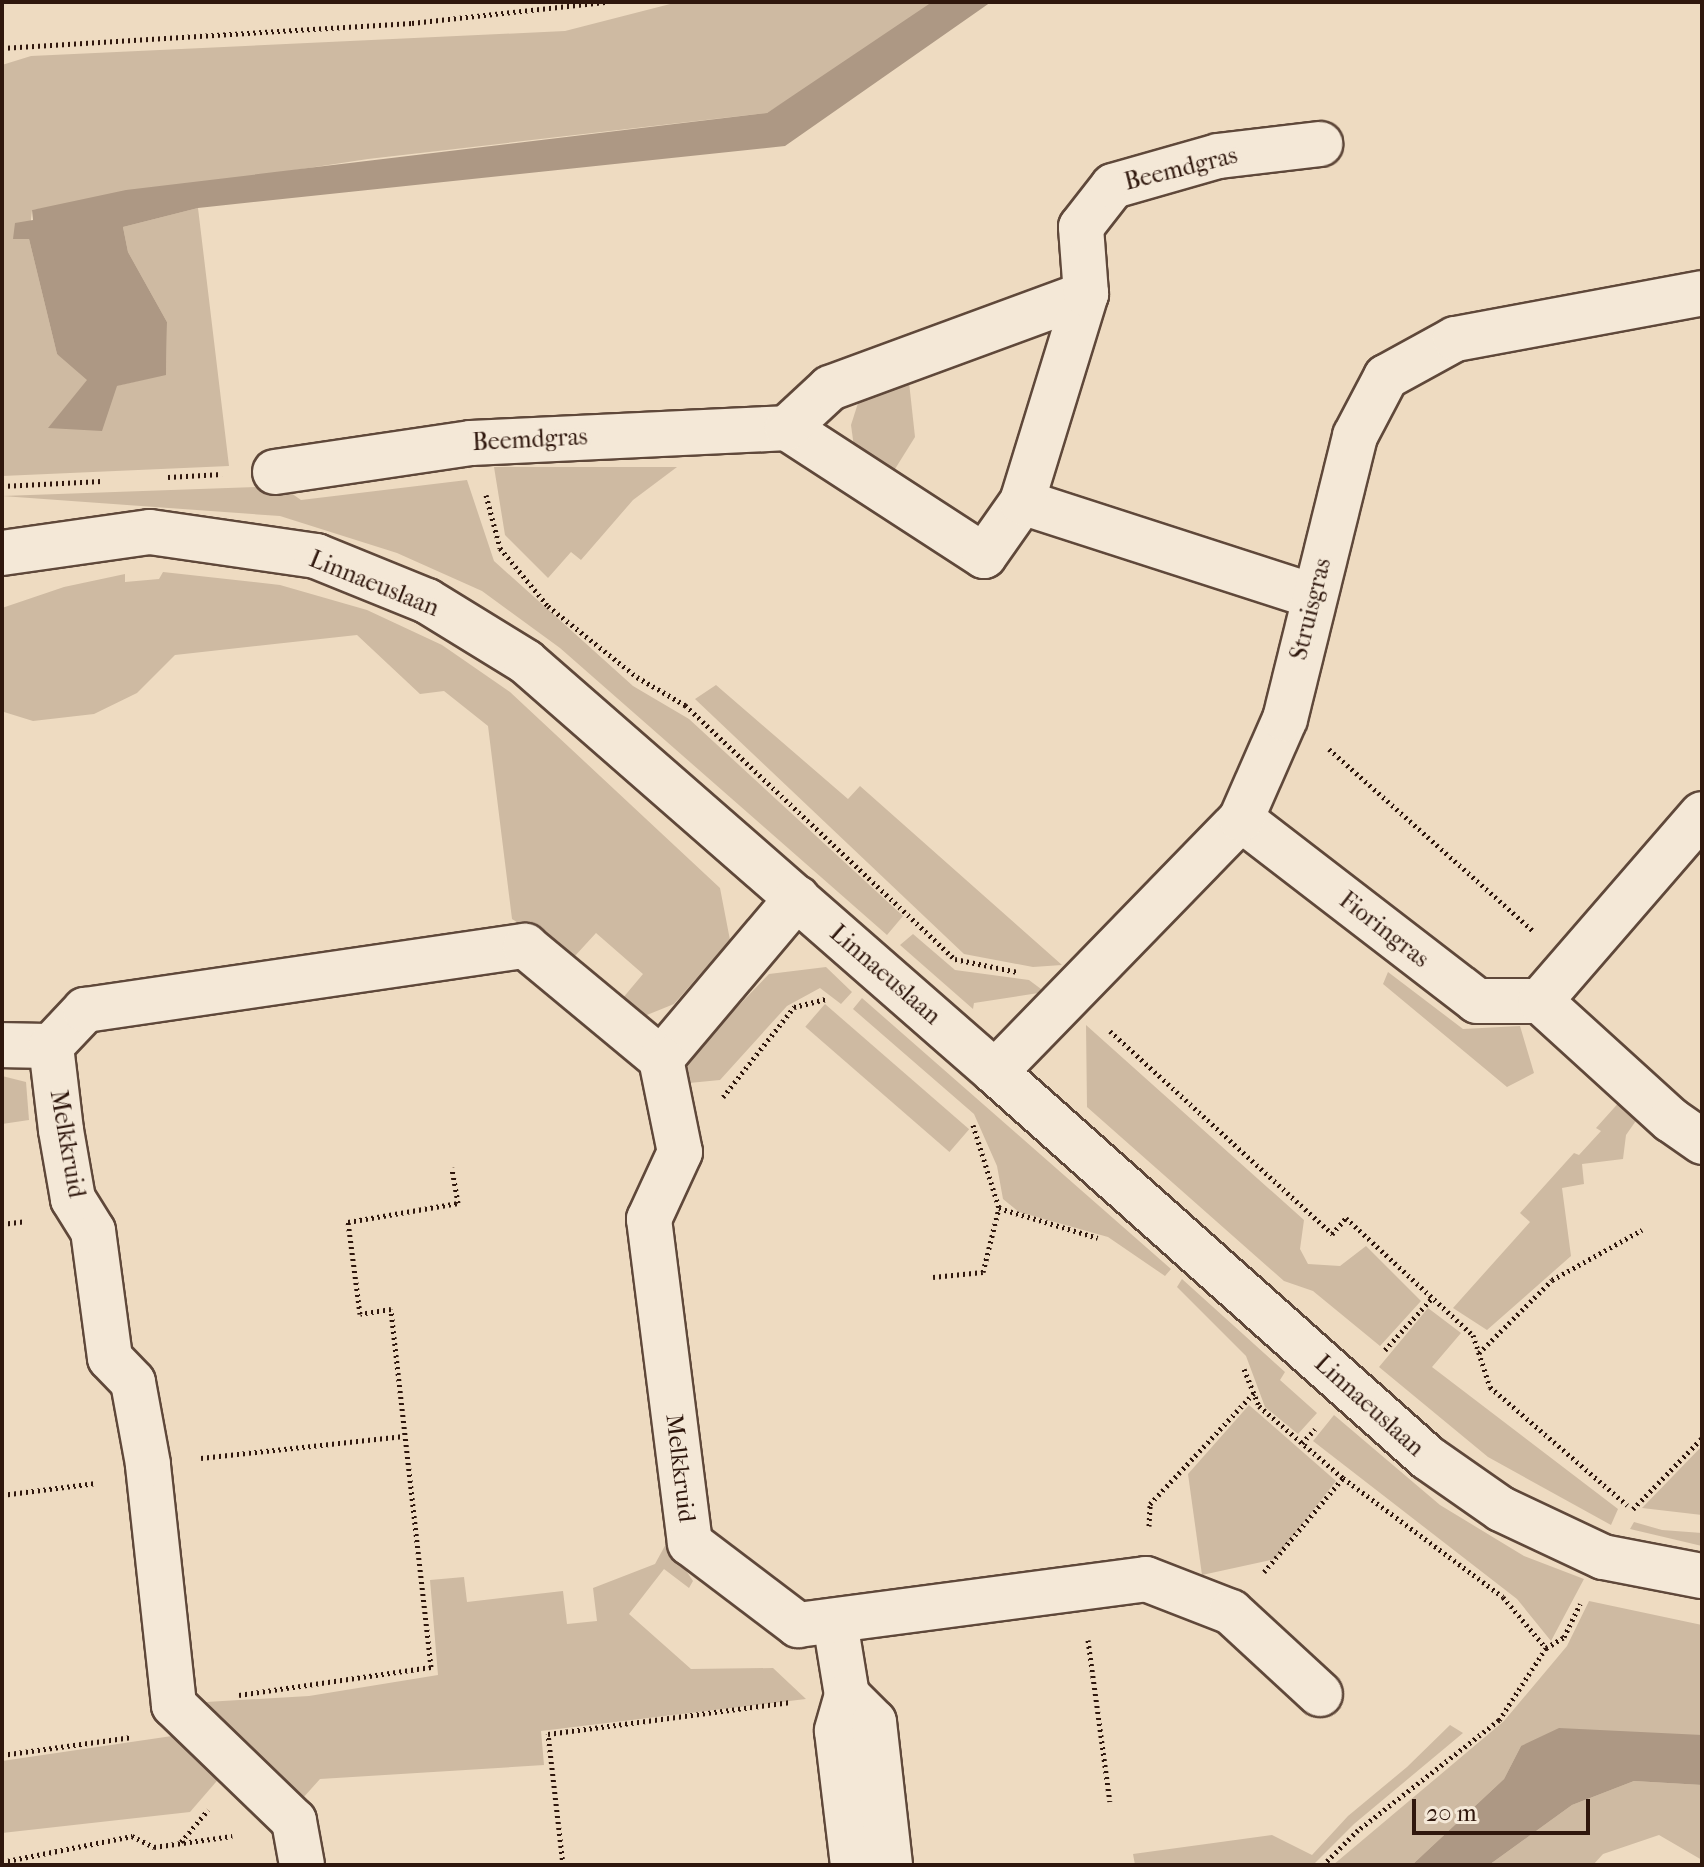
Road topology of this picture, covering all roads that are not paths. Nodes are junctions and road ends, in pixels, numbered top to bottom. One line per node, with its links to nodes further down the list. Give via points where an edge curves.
1 (1320, 144): 3 (street, Beemdgras, via 1218,156 1113,186 1081,227)
2 (1702, 293): 8 (street, Struisgras, via 1455,339 1386,377 1355,436)
3 (1086, 294): 4 (street, via 830,388); 6 (street, Beemdgras)
4 (787, 428): 5 (street, Beemdgras, via 471,443); 6 (street, Beemdgras, via 984,556)
5 (275, 472)
6 (1022, 502): 8 (street)
7 (2, 553): 11 (street, Linnaeuslaan, via 150,532 316,556 427,601 526,662)
8 (1313, 596): 10 (street, Struisgras, via 1285,719)
9 (1702, 814): 12 (street)
10 (1241, 819): 12 (street, Fioringras, via 1477,1001); 16 (street, Struisgras)
11 (797, 898): 15 (street); 16 (street, Linnaeuslaan)
12 (1540, 1001): 17 (street)
13 (2, 1045): 14 (street)
14 (51, 1046): 15 (street, via 85,1010 525,946); 22 (street, Melkkruid, via 73,1199 93,1231 110,1358 133,1382 185,1716 250,1777)
15 (661, 1059): 19 (street, Melkkruid, via 680,1152 649,1219 690,1543 798,1625)
16 (995, 1072): 18 (street, Linnaeuslaan, via 1428,1458 1501,1509 1603,1557)
17 (1702, 1142)
18 (1702, 1576)
19 (835, 1622): 20 (street, Melkkruid, via 1146,1579 1231,1612); 21 (street)
20 (1320, 1694)
21 (847, 1695): 23 (street, via 837,1731); 24 (street, via 874,1722)
22 (299, 1846)
23 (853, 1865)
24 (890, 1865)

